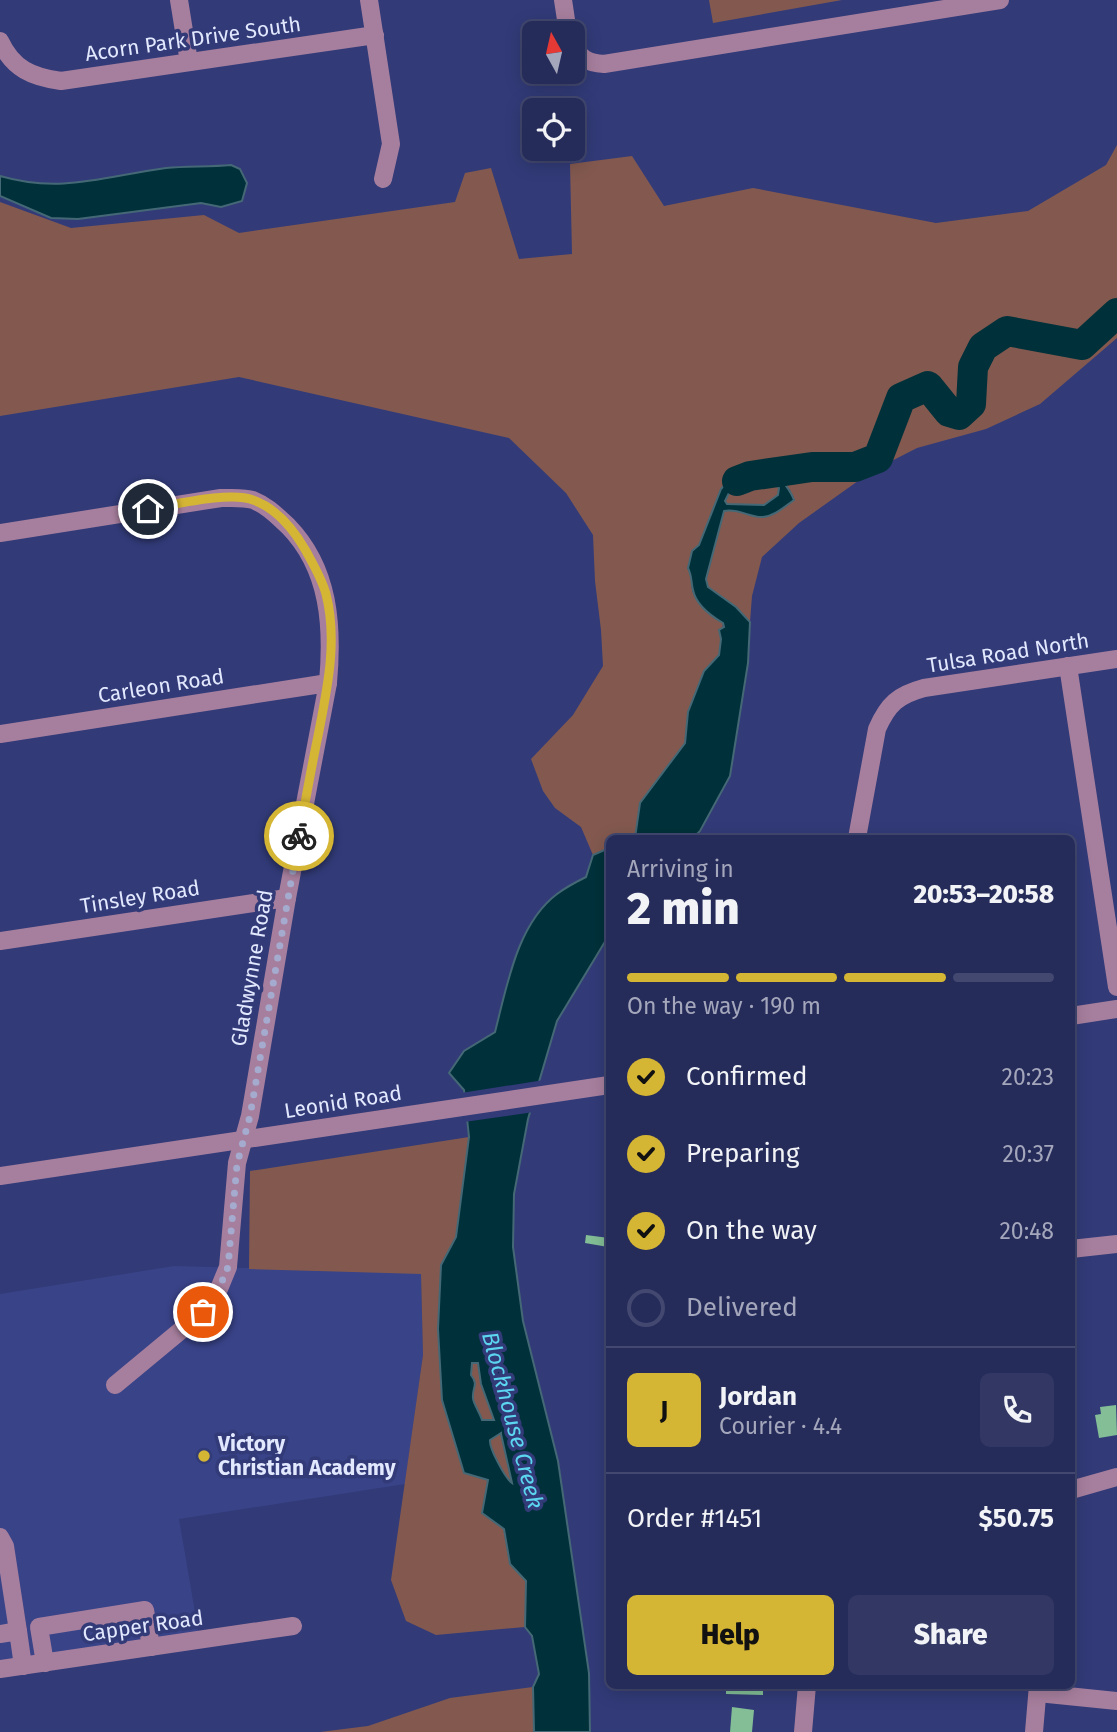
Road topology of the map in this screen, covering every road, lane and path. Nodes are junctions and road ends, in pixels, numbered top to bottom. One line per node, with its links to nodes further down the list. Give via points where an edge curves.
1 (179, 0): 9 (street)
2 (369, 0): 6 (street)
3 (563, 0): 5 (street)
4 (1000, 0): 8 (street, via 604,64)
5 (566, 21)
6 (375, 35): 9 (street, Acorn Park Drive South); 10 (street, via 391,144)
7 (0, 41): 9 (street, Acorn Park Drive South, via 21,68 38,78 61,81)
8 (585, 55)
9 (189, 62)
10 (383, 179)
11 (0, 533): 14 (street, Gladwynne Road, via 221,498 251,499 272,511 297,536 326,593 331,651)
12 (1117, 659): 13 (street, Tulsa Road North)
13 (1068, 666): 16 (street, Tulsa Road North, via 906,693 889,707 877,729); 19 (street)
14 (328, 683): 15 (street, Carleon Road); 17 (street, Gladwynne Road)
15 (0, 734)
16 (858, 835)
17 (287, 898): 18 (street, Tinsley Road); 23 (street, Gladwynne Road)
18 (0, 941)
19 (1117, 987)
20 (1117, 1009): 21 (street)
21 (1075, 1015)
22 (606, 1085): 23 (street, Leonid Road)
23 (243, 1140): 24 (street, Leonid Road); 27 (street, Gladwynne Road, via 228,1267 216,1296 203,1312)
24 (0, 1176)
25 (1117, 1244): 26 (street)
26 (1075, 1249)
27 (114, 1385)
28 (1117, 1478): 29 (street)
29 (1075, 1489)
30 (0, 1537): 32 (street)
31 (293, 1626): 34 (street, Capper Road)
32 (18, 1631): 33 (street); 36 (street)
33 (0, 1634)
34 (151, 1647): 35 (street, Capper Road); 35 (street, via 145,1610 39,1627)
35 (45, 1663): 36 (street, Capper Road)
36 (23, 1666): 37 (street, Capper Road)
37 (0, 1670)
38 (807, 1689): 41 (street)
39 (1038, 1689): 40 (street); 42 (street)
40 (1117, 1700)
41 (803, 1732)
42 (1034, 1732)

